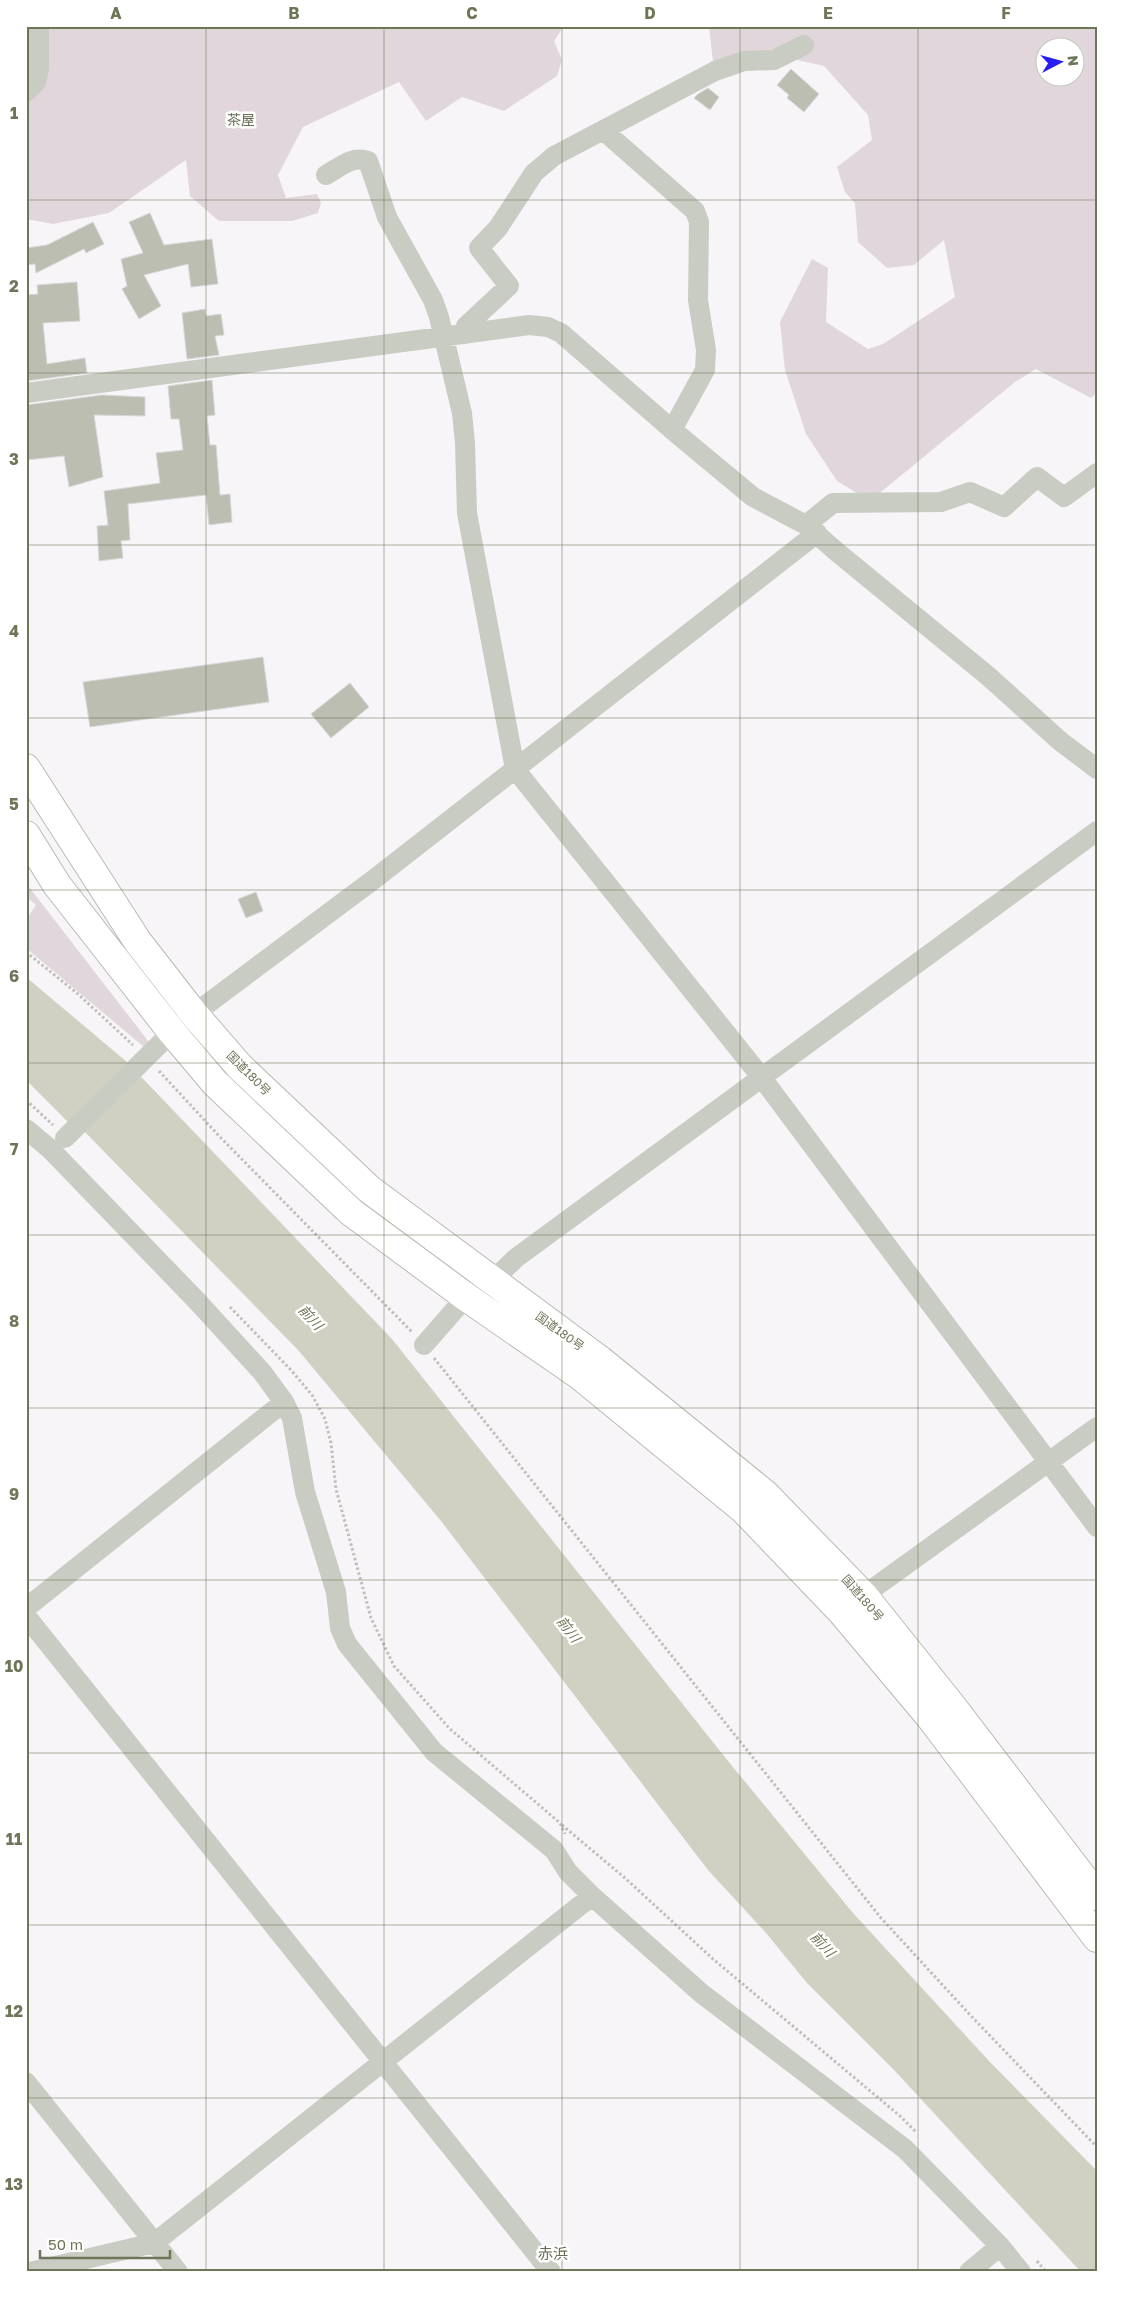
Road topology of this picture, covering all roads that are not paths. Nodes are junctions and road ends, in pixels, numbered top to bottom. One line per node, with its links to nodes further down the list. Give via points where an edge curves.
1 (38, 26): 3 (street, via 39,69 36,82)
2 (804, 45): 4 (street, via 774,60 744,61 715,71)
3 (26, 92)
4 (604, 131): 6 (street, via 554,156 534,173 498,228 479,248 509,286 466,326); 9 (street, via 695,211 699,222 698,300 706,350 705,370)
5 (326, 175): 7 (street, via 354,159 368,161 387,217 433,300)
6 (465, 334): 7 (street); 9 (street, via 529,325 548,327 561,333)
7 (443, 337): 8 (street); 13 (street, via 462,413 467,513)
8 (26, 393)
9 (672, 430): 11 (street, via 753,496)
10 (1097, 473): 11 (street, via 1064,497 1037,476 1004,507 970,492 941,502 833,503)
11 (812, 529): 13 (street); 14 (street)
12 (26, 768): 17 (highway, 国道180号, via 138,942)
13 (515, 768): 17 (street, via 377,877); 19 (street)
14 (1097, 769)
15 (1097, 831): 19 (street)
16 (26, 835): 18 (highway, 国道180号, via 57,885)
17 (194, 1014): 18 (street); 22 (highway, 国道180号, via 240,1067 369,1189)
18 (172, 1032): 21 (street); 23 (highway, 国道180号, via 215,1083 351,1212)
19 (762, 1078): 22 (street, via 516,1258); 27 (street)
20 (26, 1129): 25 (street, via 50,1149 197,1301 262,1372)
21 (67, 1136)
22 (492, 1280): 23 (street); 29 (highway, 国道180号, via 600,1360 765,1494)
23 (466, 1297): 24 (street); 31 (highway, 国道180号, via 579,1375 744,1510)
24 (424, 1345)
25 (284, 1402): 30 (street); 33 (street, via 292,1418 305,1492 336,1592 340,1628 347,1644 434,1752 554,1850 568,1872)
26 (1097, 1427): 27 (street)
27 (1049, 1463): 28 (street); 29 (street)
28 (1097, 1527)
29 (864, 1596): 31 (street); 34 (highway, 国道180号)
30 (26, 1608)
31 (841, 1611): 35 (highway, 国道180号, via 930,1717)
32 (26, 1616): 36 (street)
33 (592, 1896): 36 (street); 39 (street, via 701,1993 905,2150)
34 (1097, 1896)
35 (1097, 1938)
36 (384, 2062): 38 (street); 43 (street)
37 (26, 2082): 38 (street)
38 (154, 2243): 41 (street); 42 (street)
39 (1000, 2246): 40 (street); 44 (street)
40 (1028, 2265)
41 (30, 2272)
42 (178, 2272)
43 (551, 2272)
44 (969, 2272)

